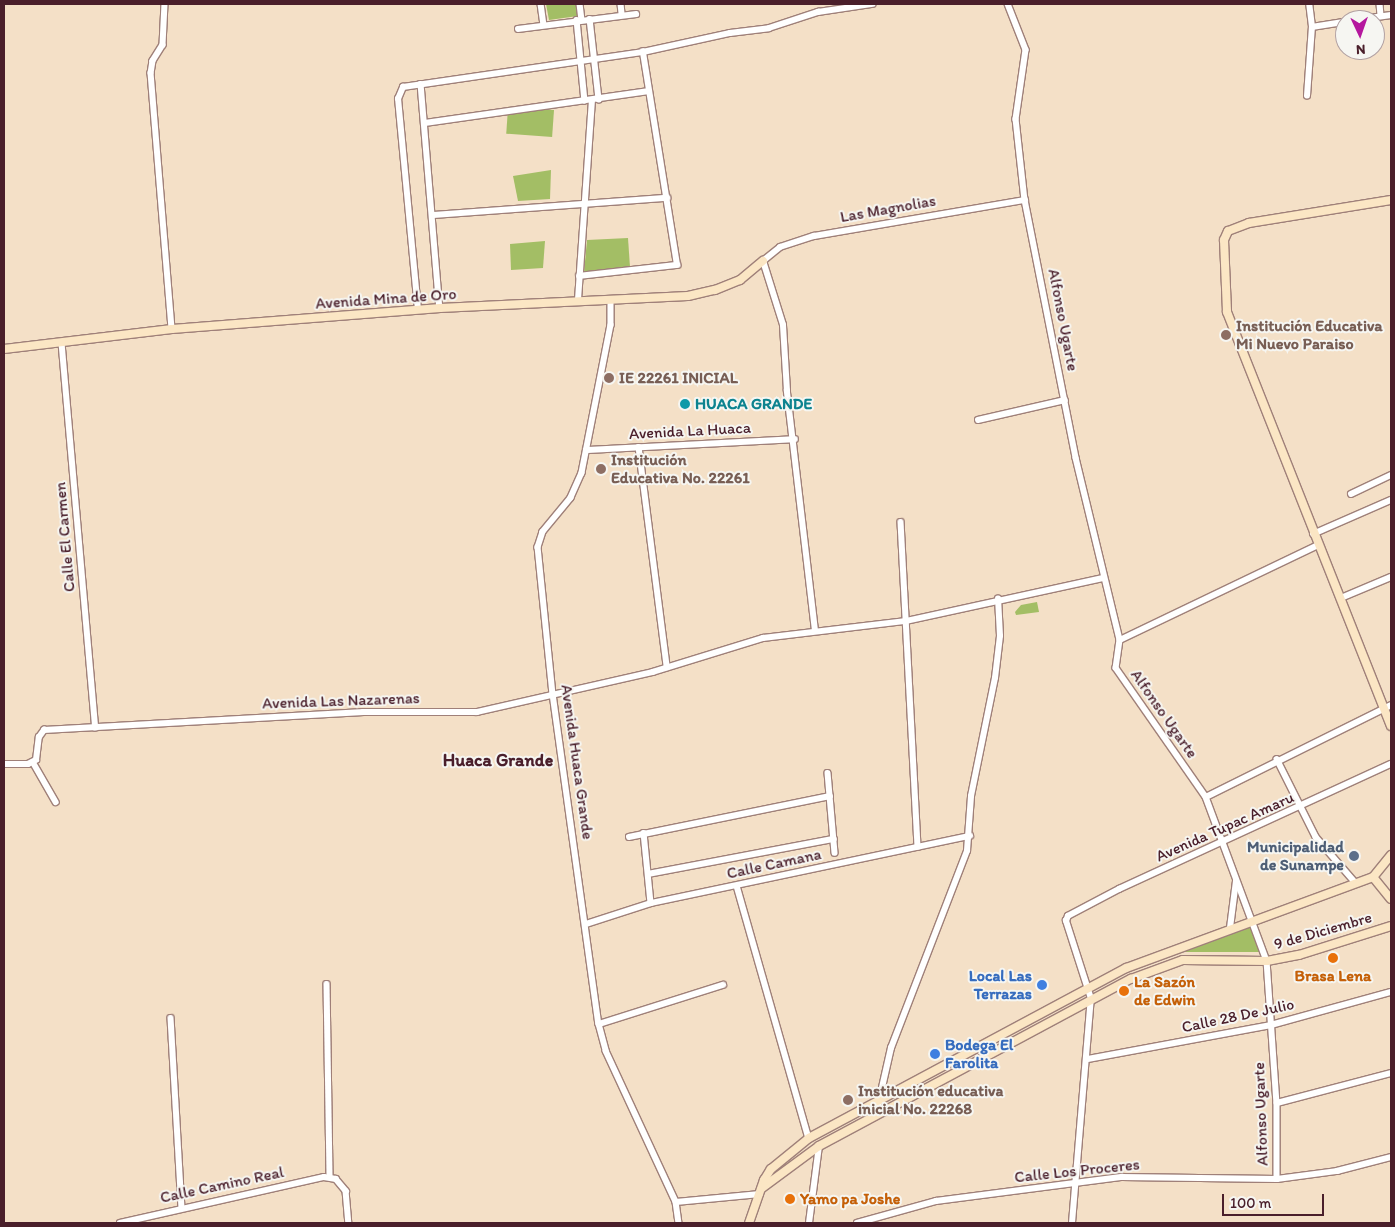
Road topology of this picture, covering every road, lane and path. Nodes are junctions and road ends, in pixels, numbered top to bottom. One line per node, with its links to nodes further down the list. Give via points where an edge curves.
1 (165, 4): 37 (street, via 163,45 153,61 151,73)
2 (541, 4): 13 (street)
3 (580, 4): 11 (street)
4 (621, 4): 8 (street)
5 (872, 4): 16 (street, via 818,12 769,28)
6 (1008, 4): 27 (street, Alfonso Ugarte, via 1026,50 1016,120)
7 (1309, 4): 14 (street)
8 (622, 14): 9 (street); 10 (street)
9 (636, 14)
10 (590, 19): 11 (street); 17 (street)
11 (580, 20): 13 (street); 18 (street)
12 (1335, 24): 14 (street)
13 (544, 25): 15 (street)
14 (1312, 27): 21 (street)
15 (518, 29)
16 (643, 52): 17 (street); 20 (street)
17 (593, 60): 18 (street); 22 (street)
18 (580, 62): 19 (street); 24 (street)
19 (421, 84): 25 (street); 36 (street, via 403,87 398,96)
20 (649, 91): 22 (street); 26 (street)
21 (1307, 96)
22 (599, 99): 23 (street)
23 (592, 100): 24 (street); 29 (street)
24 (585, 101): 25 (street)
25 (425, 123): 30 (street)
26 (667, 198): 29 (street); 32 (street, via 675,268)
27 (1025, 200): 31 (street, Las Magnolias, via 814,236 780,247); 40 (street, Alfonso Ugarte)
28 (1391, 200): 49 (main road, via 1243,224 1228,231 1224,240 1226,312)
29 (585, 202): 30 (street); 32 (street)
30 (433, 215): 35 (street)
31 (762, 261): 34 (main road, Avenida Mina de Oro, via 740,280 715,290 688,296); 42 (street, via 783,325 787,391)
32 (579, 276): 33 (street)
33 (578, 300): 34 (main road, Avenida Mina de Oro); 35 (main road, Avenida Mina de Oro)
34 (611, 302): 44 (street, Avenida Huaca Grande, via 611,325)
35 (440, 308): 36 (main road, Avenida Mina de Oro)
36 (418, 310): 37 (main road, Avenida Mina de Oro)
37 (172, 329): 38 (main road, Avenida Mina de Oro)
38 (62, 343): 39 (main road, Avenida Mina de Oro); 62 (street, Calle El Carmen)
39 (4, 350)
40 (1065, 400): 41 (street); 52 (street, Alfonso Ugarte)
41 (978, 420)
42 (795, 439): 43 (street, Avenida La Huaca); 56 (street)
43 (640, 447): 44 (street, Avenida La Huaca); 58 (street)
44 (586, 450): 59 (street, Avenida Huaca Grande, via 582,473 570,498 543,532 538,547)
45 (1391, 475): 46 (street)
46 (1351, 494)
47 (1391, 500): 49 (street)
48 (901, 522): 55 (street)
49 (1313, 534): 50 (main road)
50 (1318, 545): 53 (main road); 57 (street)
51 (1391, 577): 53 (street)
52 (1103, 578): 54 (street, Avenida Las Nazarenas); 57 (street, Alfonso Ugarte)
53 (1341, 598): 60 (main road)
54 (998, 599): 55 (street, Avenida Las Nazarenas); 73 (street, via 1000,636 995,678 971,796)
55 (906, 621): 56 (street, Avenida Las Nazarenas, via 852,630); 77 (street)
56 (815, 631): 58 (street, Avenida Las Nazarenas, via 763,638)
57 (1120, 640): 69 (street, Alfonso Ugarte, via 1116,668 1124,683)
58 (667, 667): 59 (street, Avenida Las Nazarenas)
59 (553, 694): 62 (street, Avenida Las Nazarenas, via 464,714 363,712); 88 (street, Avenida Huaca Grande)
60 (1388, 707): 61 (main road); 63 (street)
61 (1391, 726)
62 (96, 728): 64 (street, Avenida Las Nazarenas, via 42,731)
63 (1277, 759): 69 (street); 71 (street)
64 (34, 761): 65 (street); 70 (street)
65 (4, 764)
66 (1391, 764): 71 (street, Avenida Tupac Amaru)
67 (828, 773): 68 (street)
68 (830, 796): 72 (street); 75 (street)
69 (1206, 797): 76 (street, Alfonso Ugarte)
70 (56, 802)
71 (1302, 807): 76 (street, Avenida Tupac Amaru); 83 (street, via 1327,853)
72 (644, 834): 74 (street); 80 (street)
73 (970, 836): 77 (street, Calle Camana); 102 (street, via 894,1039)
74 (629, 837)
75 (834, 839): 78 (street); 80 (street)
76 (1225, 842): 81 (street, Alfonso Ugarte); 94 (street, Avenida Tupac Amaru, via 1070,914 1066,921)
77 (918, 847): 84 (street, Calle Camana)
78 (835, 853)
79 (1391, 855): 82 (main road)
80 (648, 874): 86 (street)
81 (1236, 876): 87 (street, Alfonso Ugarte); 90 (street)
82 (1373, 876): 83 (main road); 85 (main road)
83 (1355, 882): 87 (main road)
84 (736, 886): 86 (street, Calle Camana); 105 (street)
85 (1391, 899)
86 (652, 903): 88 (street, Calle Camana)
87 (1252, 920): 90 (main road); 91 (street, Alfonso Ugarte)
88 (586, 924): 98 (street, Avenida Huaca Grande)
89 (1391, 926): 91 (main road, 9 de Diciembre, via 1344,943)
90 (1230, 928): 94 (main road)
91 (1267, 961): 96 (main road, 9 de Diciembre, via 1176,961); 99 (street, Alfonso Ugarte)
92 (327, 984): 108 (street)
93 (723, 985): 98 (street)
94 (1086, 987): 96 (street); 102 (main road)
95 (1391, 992): 99 (street, Calle 28 De Julio)
96 (1091, 999): 100 (street); 104 (main road, 9 de Diciembre)
97 (171, 1018): 113 (street)
98 (599, 1024): 112 (street, Avenida Huaca Grande, via 606,1051)
99 (1271, 1025): 100 (street, Calle 28 De Julio); 103 (street, Alfonso Ugarte)
100 (1088, 1059): 110 (street)
101 (1391, 1073): 103 (street)
102 (876, 1102): 104 (street); 105 (main road)
103 (1277, 1103): 109 (street, Alfonso Ugarte)
104 (876, 1114): 106 (main road, 9 de Diciembre)
105 (809, 1138): 111 (main road, via 771,1169)
106 (819, 1146): 111 (main road, 9 de Diciembre); 118 (street)
107 (1391, 1157): 109 (street, Calle Los Proceres, via 1337,1171)
108 (330, 1177): 113 (street, Calle Camino Real); 115 (street, via 342,1183 346,1191)
109 (1277, 1179): 110 (street, Calle Los Proceres, via 1122,1177)
110 (1076, 1184): 119 (street, Calle Los Proceres, via 936,1201); 120 (street)
111 (761, 1191): 112 (street); 117 (main road)
112 (676, 1202): 116 (street, Avenida Huaca Grande)
113 (182, 1207): 114 (street, Calle Camino Real)
114 (120, 1223)
115 (349, 1223)
116 (679, 1223)
117 (749, 1223)
118 (810, 1223)
119 (857, 1223)
120 (1072, 1223)

